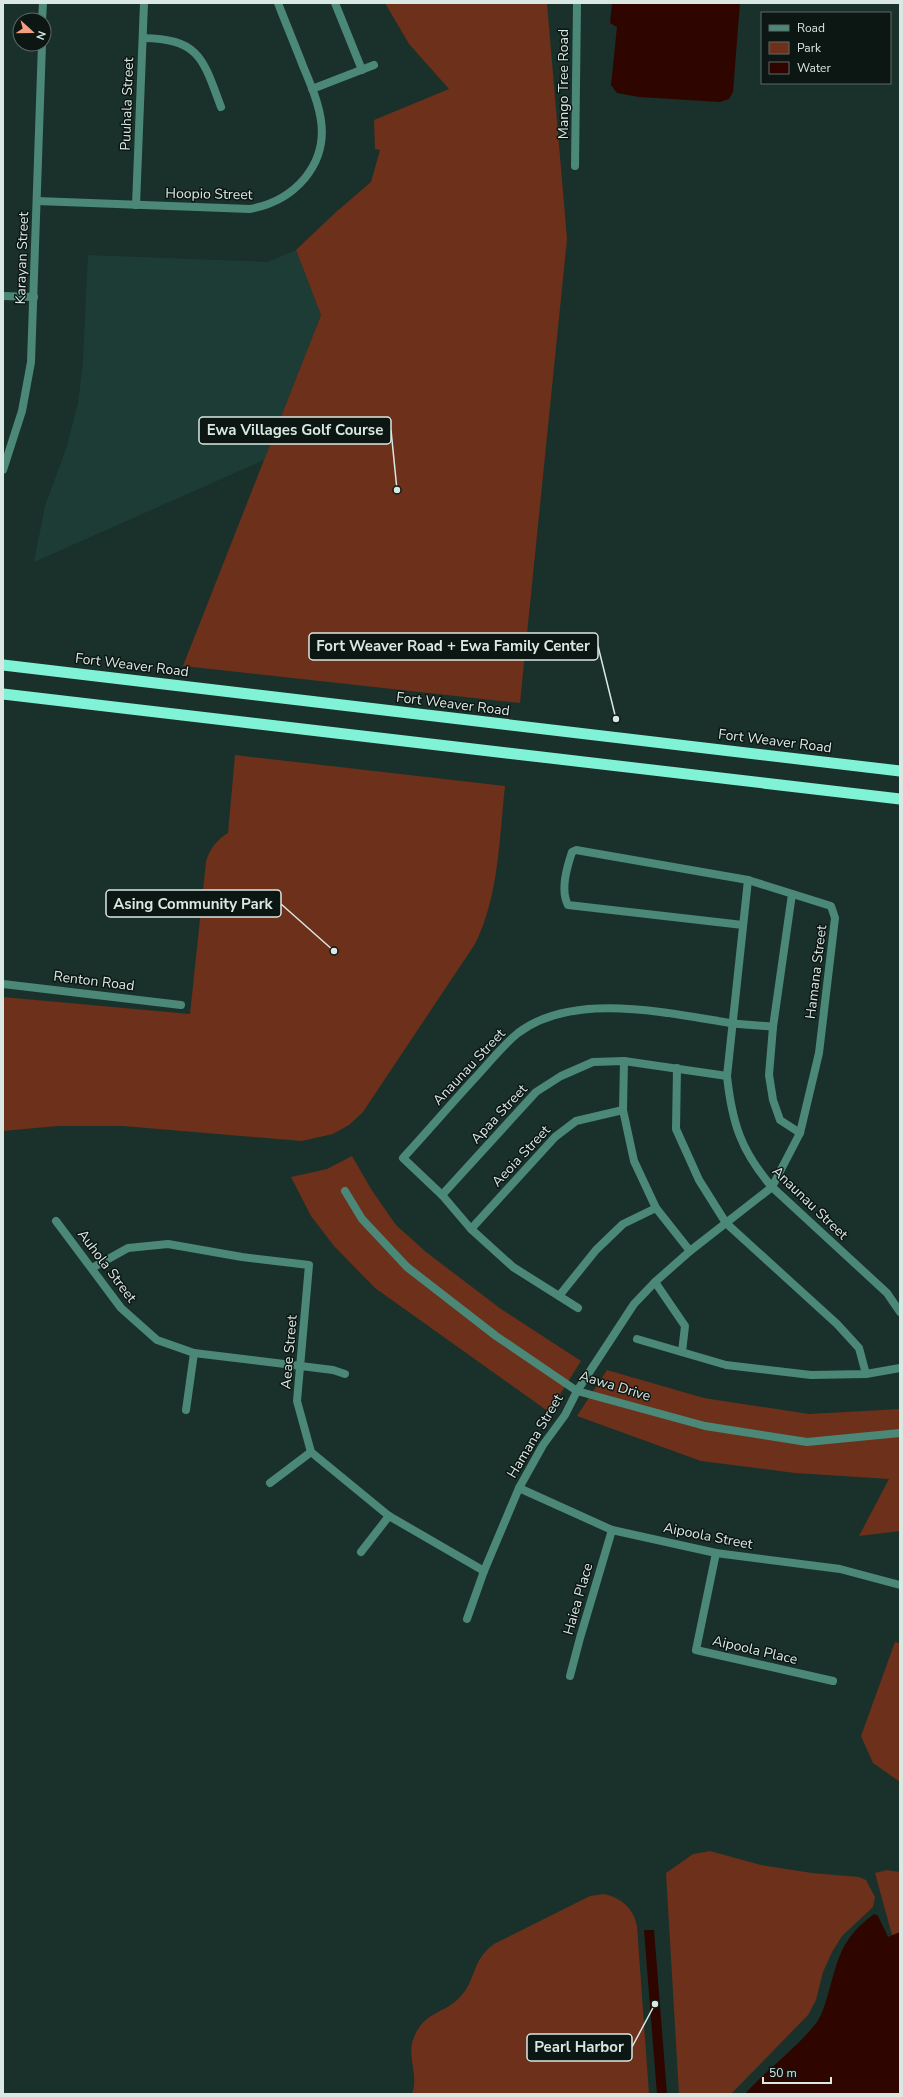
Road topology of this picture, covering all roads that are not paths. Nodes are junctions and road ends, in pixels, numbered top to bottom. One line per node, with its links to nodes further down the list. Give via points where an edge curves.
1 (144, 3): 5 (street, Puuhala Street)
2 (278, 3): 9 (street, Hoopio Street)
3 (335, 3): 8 (street)
4 (577, 3): 11 (street, Mango Tree Road)
5 (143, 38): 10 (street, via 173,40 192,50 205,66); 13 (street, Puuhala Street)
6 (42, 52): 12 (street, Karayan Street)
7 (374, 65): 8 (street)
8 (362, 70): 9 (street)
9 (312, 88): 13 (street, Hoopio Street, via 322,122 319,150 307,175 286,195 269,204 250,209)
10 (221, 107)
11 (576, 166)
12 (37, 201): 13 (street, Hoopio Street); 15 (street, Karayan Street)
13 (136, 205)
14 (3, 296): 15 (street)
15 (34, 297): 16 (street, Karayan Street, via 31,362 26,393 18,429)
16 (3, 470)
17 (3, 660): 19 (street)
18 (3, 665): 19 (highway, Fort Weaver Road)
19 (18, 667): 21 (highway, Fort Weaver Road)
20 (3, 694): 22 (highway)
21 (900, 771)
22 (900, 799)
23 (748, 880): 24 (street, Hamana Street); 25 (street, Anaunau Street); 25 (street, Hamana Street, via 576,850 572,852 569,861 565,884 568,905)
24 (792, 894): 29 (street); 34 (street, Hamana Street, via 831,906 835,918 819,1053)
25 (743, 925): 28 (street, Anaunau Street)
26 (3, 984): 27 (street, Renton Road)
27 (181, 1005)
28 (733, 1023): 29 (street, Anaunau Street); 32 (street, Anaunau Street); 37 (street, Anaunau Street, via 622,1008 590,1008 559,1014 539,1021 518,1033 403,1158)
29 (773, 1027): 34 (street, via 769,1075 772,1100 780,1120)
30 (624, 1061): 31 (street, Apaa Street); 33 (street); 37 (street, Apaa Street, via 593,1062 561,1076 536,1092)
31 (677, 1068): 32 (street, Apaa Street); 40 (street, via 676,1129 699,1180)
32 (727, 1076): 35 (street, Anaunau Street, via 730,1108 744,1149)
33 (623, 1110): 38 (street, via 634,1161); 41 (street, Aeoia Street, via 576,1121 555,1137)
34 (800, 1133): 35 (street, Hamana Street)
35 (772, 1187): 40 (street, Hamana Street); 47 (street, Anaunau Street, via 887,1293)
36 (345, 1191): 55 (street, Aawa Drive, via 362,1219 407,1267 496,1336)
37 (442, 1195): 41 (street)
38 (656, 1208): 42 (street); 45 (street, via 622,1224 596,1250)
39 (56, 1220): 43 (street, Auhola Street)
40 (726, 1223): 42 (street, Hamana Street); 54 (street, via 837,1324 859,1348)
41 (471, 1229): 45 (street, via 513,1267)
42 (690, 1251): 44 (street, Hamana Street)
43 (92, 1268): 50 (street, Auhola Street, via 121,1308 158,1340); 51 (street, Aeae Street, via 128,1248 168,1244 309,1265)
44 (655, 1282): 49 (street, via 686,1326); 55 (street, Hamana Street, via 634,1304)
45 (559, 1296): 46 (street)
46 (578, 1308)
47 (900, 1312)
48 (637, 1339): 49 (street)
49 (682, 1352): 54 (street, via 726,1365 770,1371 811,1375)
50 (194, 1353): 51 (street, Auhola Street); 56 (street)
51 (301, 1366): 53 (street, Auhola Street); 58 (street, Aeae Street, via 297,1401)
52 (900, 1368): 54 (street)
53 (345, 1374)
54 (866, 1374)
55 (577, 1391): 57 (street, Aawa Drive, via 705,1426 807,1442); 60 (street, Hamana Street)
56 (186, 1410)
57 (900, 1433)
58 (311, 1452): 59 (street); 61 (street)
59 (270, 1483)
60 (519, 1488): 62 (street, Aipoola Street); 65 (street, Hamana Street)
61 (389, 1516): 63 (street); 65 (street)
62 (612, 1530): 64 (street, Aipoola Street); 68 (street, Haiea Place)
63 (361, 1552)
64 (716, 1553): 66 (street, Aipoola Street, via 840,1569); 69 (street, Aipoola Place, via 696,1650)
65 (484, 1571): 67 (street, Hamana Street)
66 (900, 1585)
67 (467, 1619)
68 (570, 1676)
69 (833, 1681)

